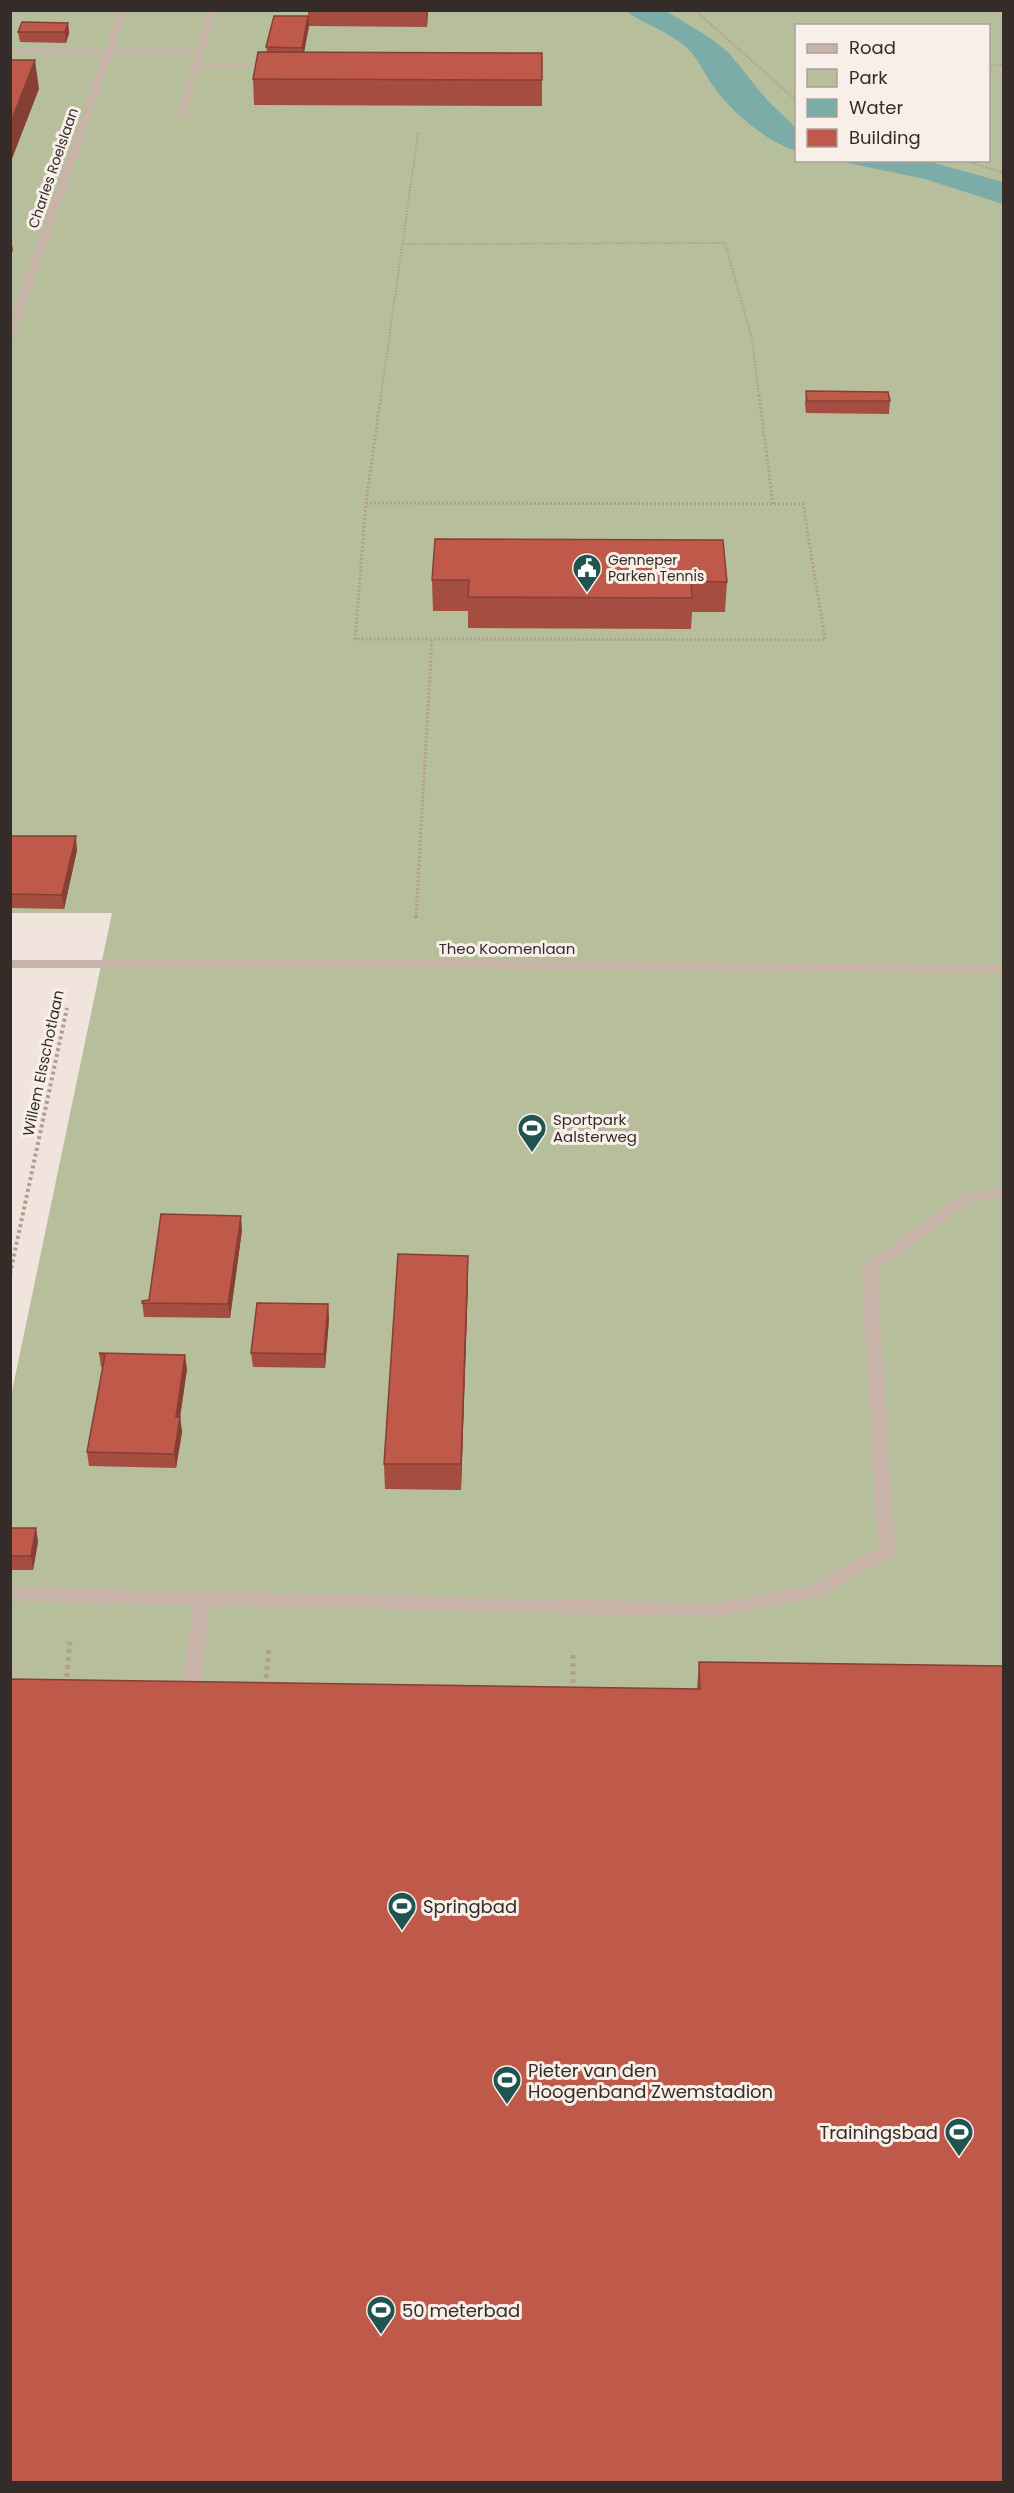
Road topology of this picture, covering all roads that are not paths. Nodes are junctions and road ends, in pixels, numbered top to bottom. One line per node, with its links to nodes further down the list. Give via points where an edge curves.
1 (123, 10): 5 (street, Charles Roelslaan)
2 (212, 10): 4 (street)
3 (10, 52): 5 (street)
4 (200, 52): 5 (street); 6 (street)
5 (107, 53): 9 (street, Charles Roelslaan)
6 (196, 65): 7 (street); 8 (street)
7 (280, 65)
8 (181, 117)
9 (10, 336)
10 (10, 964): 11 (street, Theo Koomenlaan)
11 (1004, 969)
12 (1004, 1192): 14 (street, via 967,1198 869,1268 887,1551 814,1592 716,1610)
13 (10, 1594): 14 (street)
14 (202, 1599): 15 (street)
15 (186, 1719)

